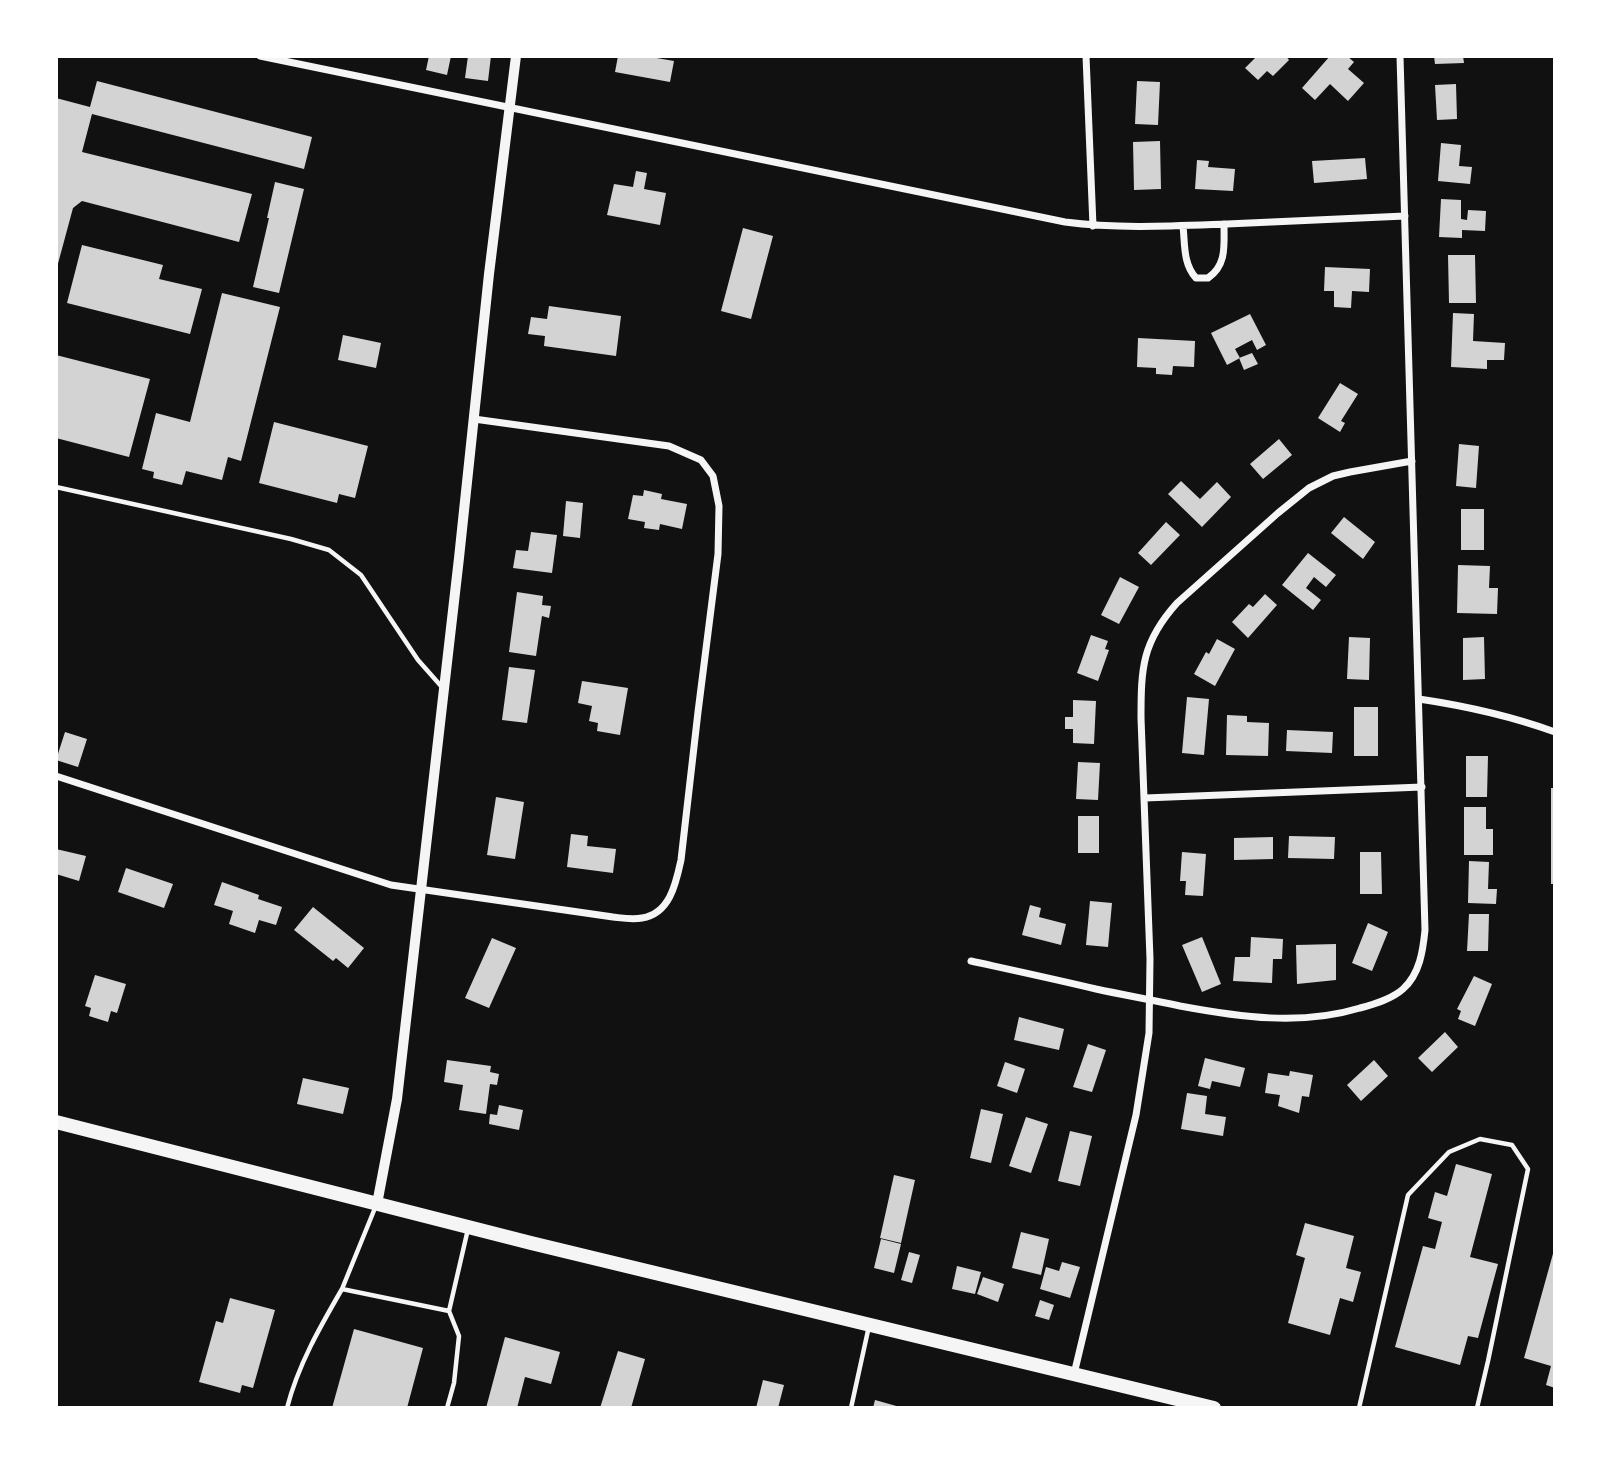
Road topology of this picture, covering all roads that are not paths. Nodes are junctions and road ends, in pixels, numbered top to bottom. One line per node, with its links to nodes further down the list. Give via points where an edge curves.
1 (260, 56): 5 (street)
2 (516, 56): 5 (street)
3 (1086, 56): 8 (street)
4 (1400, 56): 6 (street)
5 (510, 108): 8 (street); 10 (street)
6 (1405, 216): 7 (street); 11 (street)
7 (1224, 224): 9 (street); 9 (street, via 1223,259 1208,278 1196,278 1189,271)
8 (1093, 226): 9 (street)
9 (1183, 226)
10 (474, 419): 13 (street); 19 (street, via 654,442 701,460 716,488 718,555 681,860 676,884 664,905 635,919)
11 (1412, 461): 14 (street); 18 (street, via 1350,472 1309,488 1168,612 1148,646 1141,680)
12 (56, 487): 13 (lane, via 329,550 361,575 418,660)
13 (444, 689): 19 (street)
14 (1419, 699): 15 (street, via 1505,716); 17 (street)
15 (1555, 733)
16 (56, 776): 19 (street, via 391,884)
17 (1422, 787): 18 (street); 21 (street, via 1425,930 1420,961 1404,988 1373,1005 1307,1018 1220,1014)
18 (1145, 798): 21 (street)
19 (421, 889): 23 (street, via 397,1099)
20 (971, 961): 21 (street)
21 (1149, 1000): 28 (street, via 1149,1032 1136,1115)
22 (56, 1122): 23 (highway)
23 (377, 1204): 24 (highway); 25 (lane)
24 (468, 1227): 26 (lane); 27 (highway)
25 (342, 1289): 26 (lane); 29 (lane, via 300,1367)
26 (449, 1311): 30 (lane, via 459,1336)
27 (870, 1325): 28 (highway); 31 (lane)
28 (1074, 1374): 32 (highway)
29 (287, 1408)
30 (447, 1408)
31 (851, 1408)
32 (1214, 1408)
33 (1359, 1408): 34 (lane, via 1408,1195 1449,1152 1480,1139 1512,1145 1528,1168)
34 (1477, 1408)

